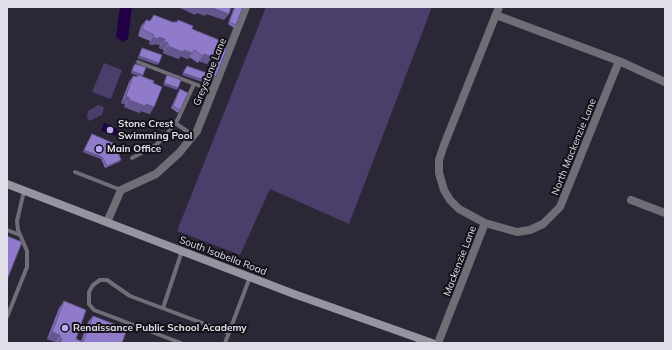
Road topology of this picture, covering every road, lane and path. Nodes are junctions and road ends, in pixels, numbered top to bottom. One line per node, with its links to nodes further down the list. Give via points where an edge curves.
1 (246, 7): 7 (street, Greystone Lane)
2 (497, 11): 3 (street); 18 (street, Mackenzie Lane, via 439,160 439,173 450,200 460,209)
3 (619, 61): 5 (street); 18 (street, North Mackenzie Lane, via 560,207 543,224 530,230 517,232)
4 (138, 62): 6 (lane)
5 (665, 82)
6 (194, 84): 7 (lane); 8 (lane)
7 (213, 91): 9 (street, Greystone Lane)
8 (175, 123): 9 (lane); 10 (lane, via 156,145)
9 (193, 135): 14 (street, Greystone Lane, via 179,153 156,174)
10 (132, 158)
11 (75, 172): 14 (lane)
12 (7, 184): 13 (main road, South Isabella Road)
13 (24, 190): 17 (main road, South Isabella Road); 20 (lane, via 17,222)
14 (121, 190): 17 (street)
15 (631, 200): 16 (street)
16 (665, 213)
17 (107, 222): 21 (main road, South Isabella Road)
18 (485, 223): 29 (street, Mackenzie Lane)
19 (7, 230): 20 (lane)
20 (21, 235): 24 (lane, via 27,251 27,267)
21 (182, 251): 22 (main road, South Isabella Road); 23 (lane)
22 (250, 277): 25 (lane); 28 (main road, South Isabella Road)
23 (163, 308): 25 (lane); 26 (lane, via 130,296 106,280 100,280 89,292 89,304 101,314)
24 (7, 317)
25 (229, 333): 27 (lane)
26 (181, 343)
27 (225, 343)
28 (432, 343)
29 (438, 343)

